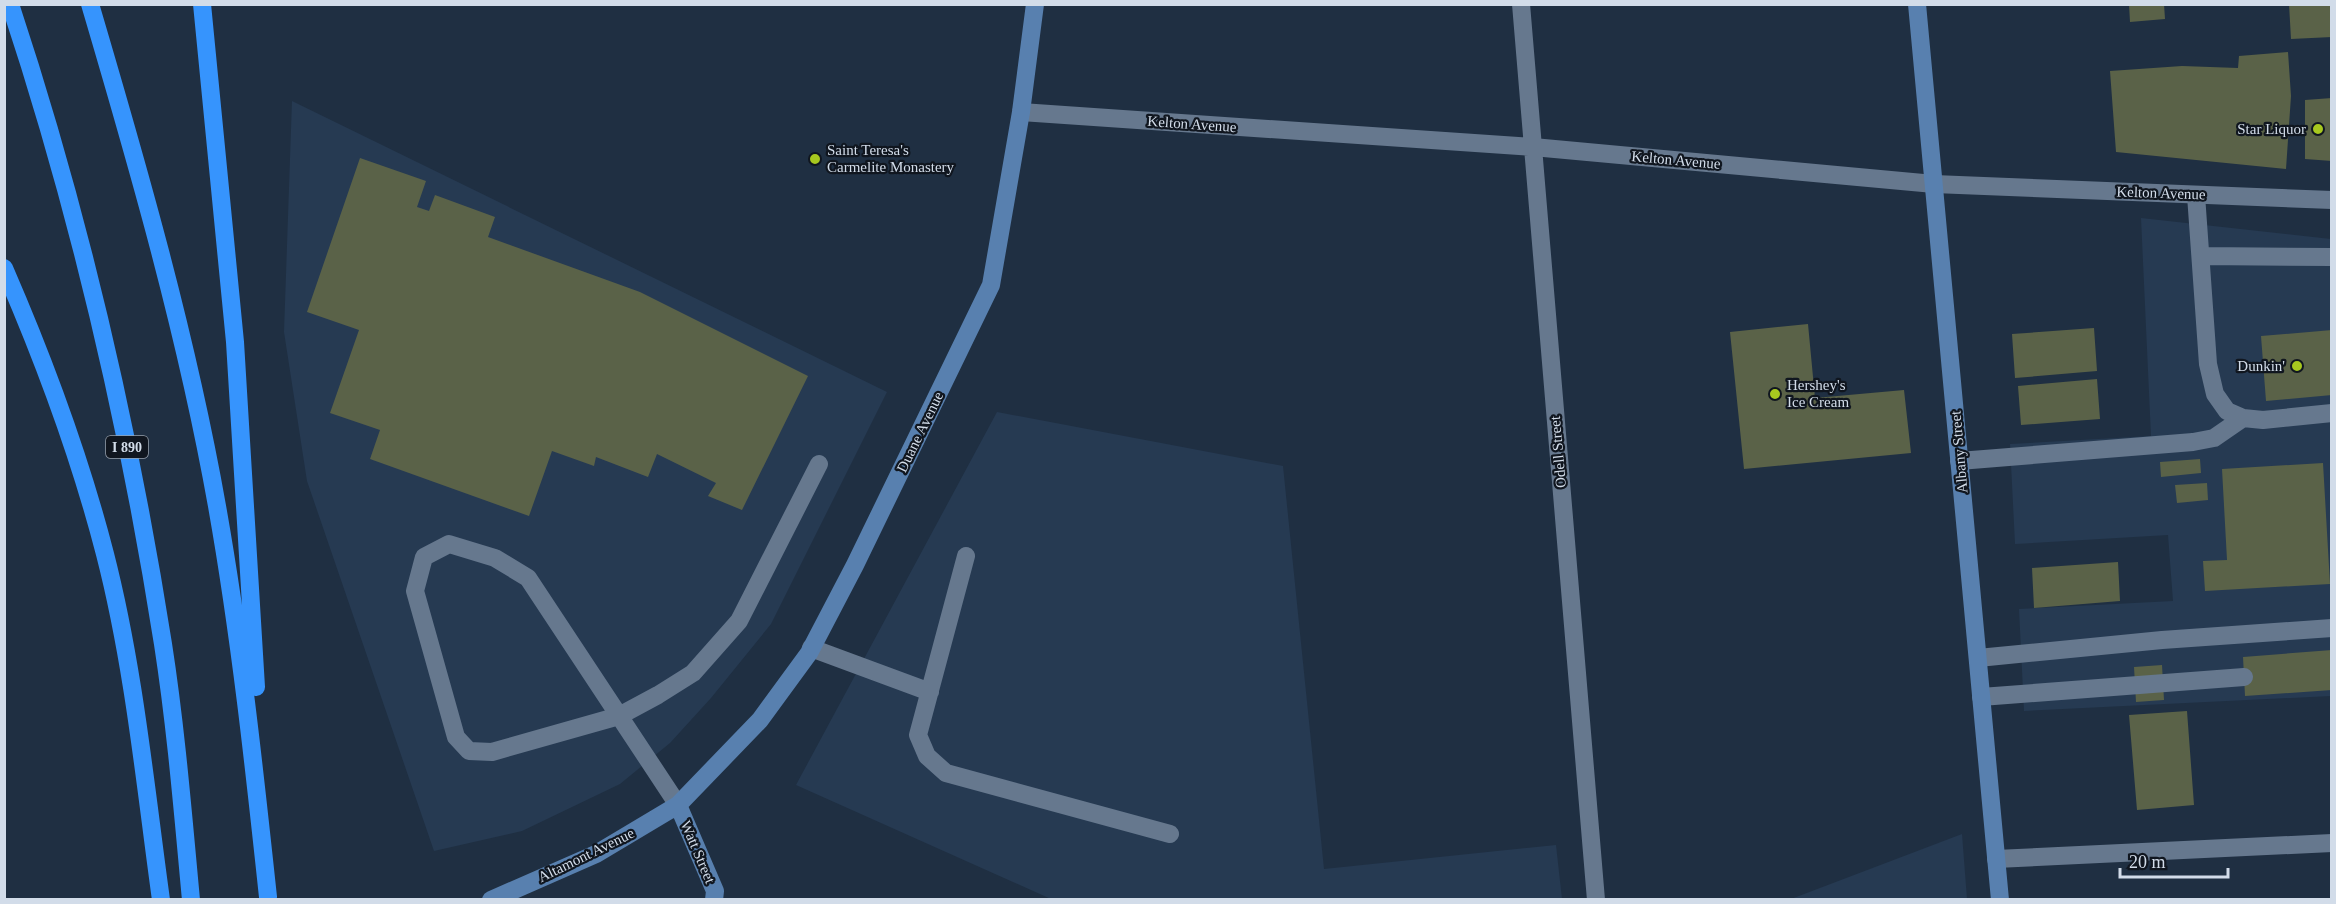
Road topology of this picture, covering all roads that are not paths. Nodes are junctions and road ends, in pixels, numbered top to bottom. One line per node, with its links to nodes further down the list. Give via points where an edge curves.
1 (10, 4): 33 (highway, I 890, via 85,264 142,518 165,658)
2 (90, 4): 31 (highway, via 158,245 217,504 238,635)
3 (202, 4): 31 (highway, via 236,354)
4 (1035, 4): 7 (main road, Duane Avenue)
5 (1521, 4): 8 (street, Odell Street)
6 (1917, 4): 9 (main road, Albany Street)
7 (1021, 112): 8 (street, Kelton Avenue); 21 (main road, Duane Avenue, via 991,285)
8 (1533, 147): 9 (street, Kelton Avenue); 36 (street, Odell Street)
9 (1934, 184): 10 (street, Kelton Avenue); 17 (main road, Albany Street)
10 (2196, 195): 11 (street, Kelton Avenue); 12 (street)
11 (2331, 200)
12 (2200, 256): 13 (street); 16 (street, via 2208,364 2215,394 2227,411)
13 (2331, 257)
14 (4, 268): 32 (highway, via 44,366 105,554 132,691)
15 (2331, 413): 16 (street, via 2263,420)
16 (2243, 418): 17 (street, via 2214,438 2193,442)
17 (1959, 461): 22 (main road, Albany Street)
18 (819, 465): 26 (street, via 739,621 693,673)
19 (966, 556): 24 (street)
20 (2331, 628): 22 (street)
21 (811, 648): 24 (street); 27 (main road, Duane Avenue, via 760,720)
22 (1978, 658): 25 (main road, Albany Street)
23 (2244, 676): 25 (street)
24 (930, 692): 28 (street, via 918,735 927,756 946,773)
25 (1981, 697): 30 (main road, Albany Street)
26 (619, 716): 26 (street, via 528,578 495,558 449,544 424,556 415,591 456,737 469,751 492,752); 27 (street)
27 (678, 805): 34 (main road, Altamont Avenue, via 596,854); 35 (main road, Watt Street, via 715,891)
28 (1170, 834)
29 (2331, 843): 30 (street)
30 (1996, 859): 37 (main road, Albany Street)
31 (268, 898)
32 (161, 900)
33 (191, 900)
34 (491, 900)
35 (714, 900)
36 (1596, 900)
37 (2000, 900)

